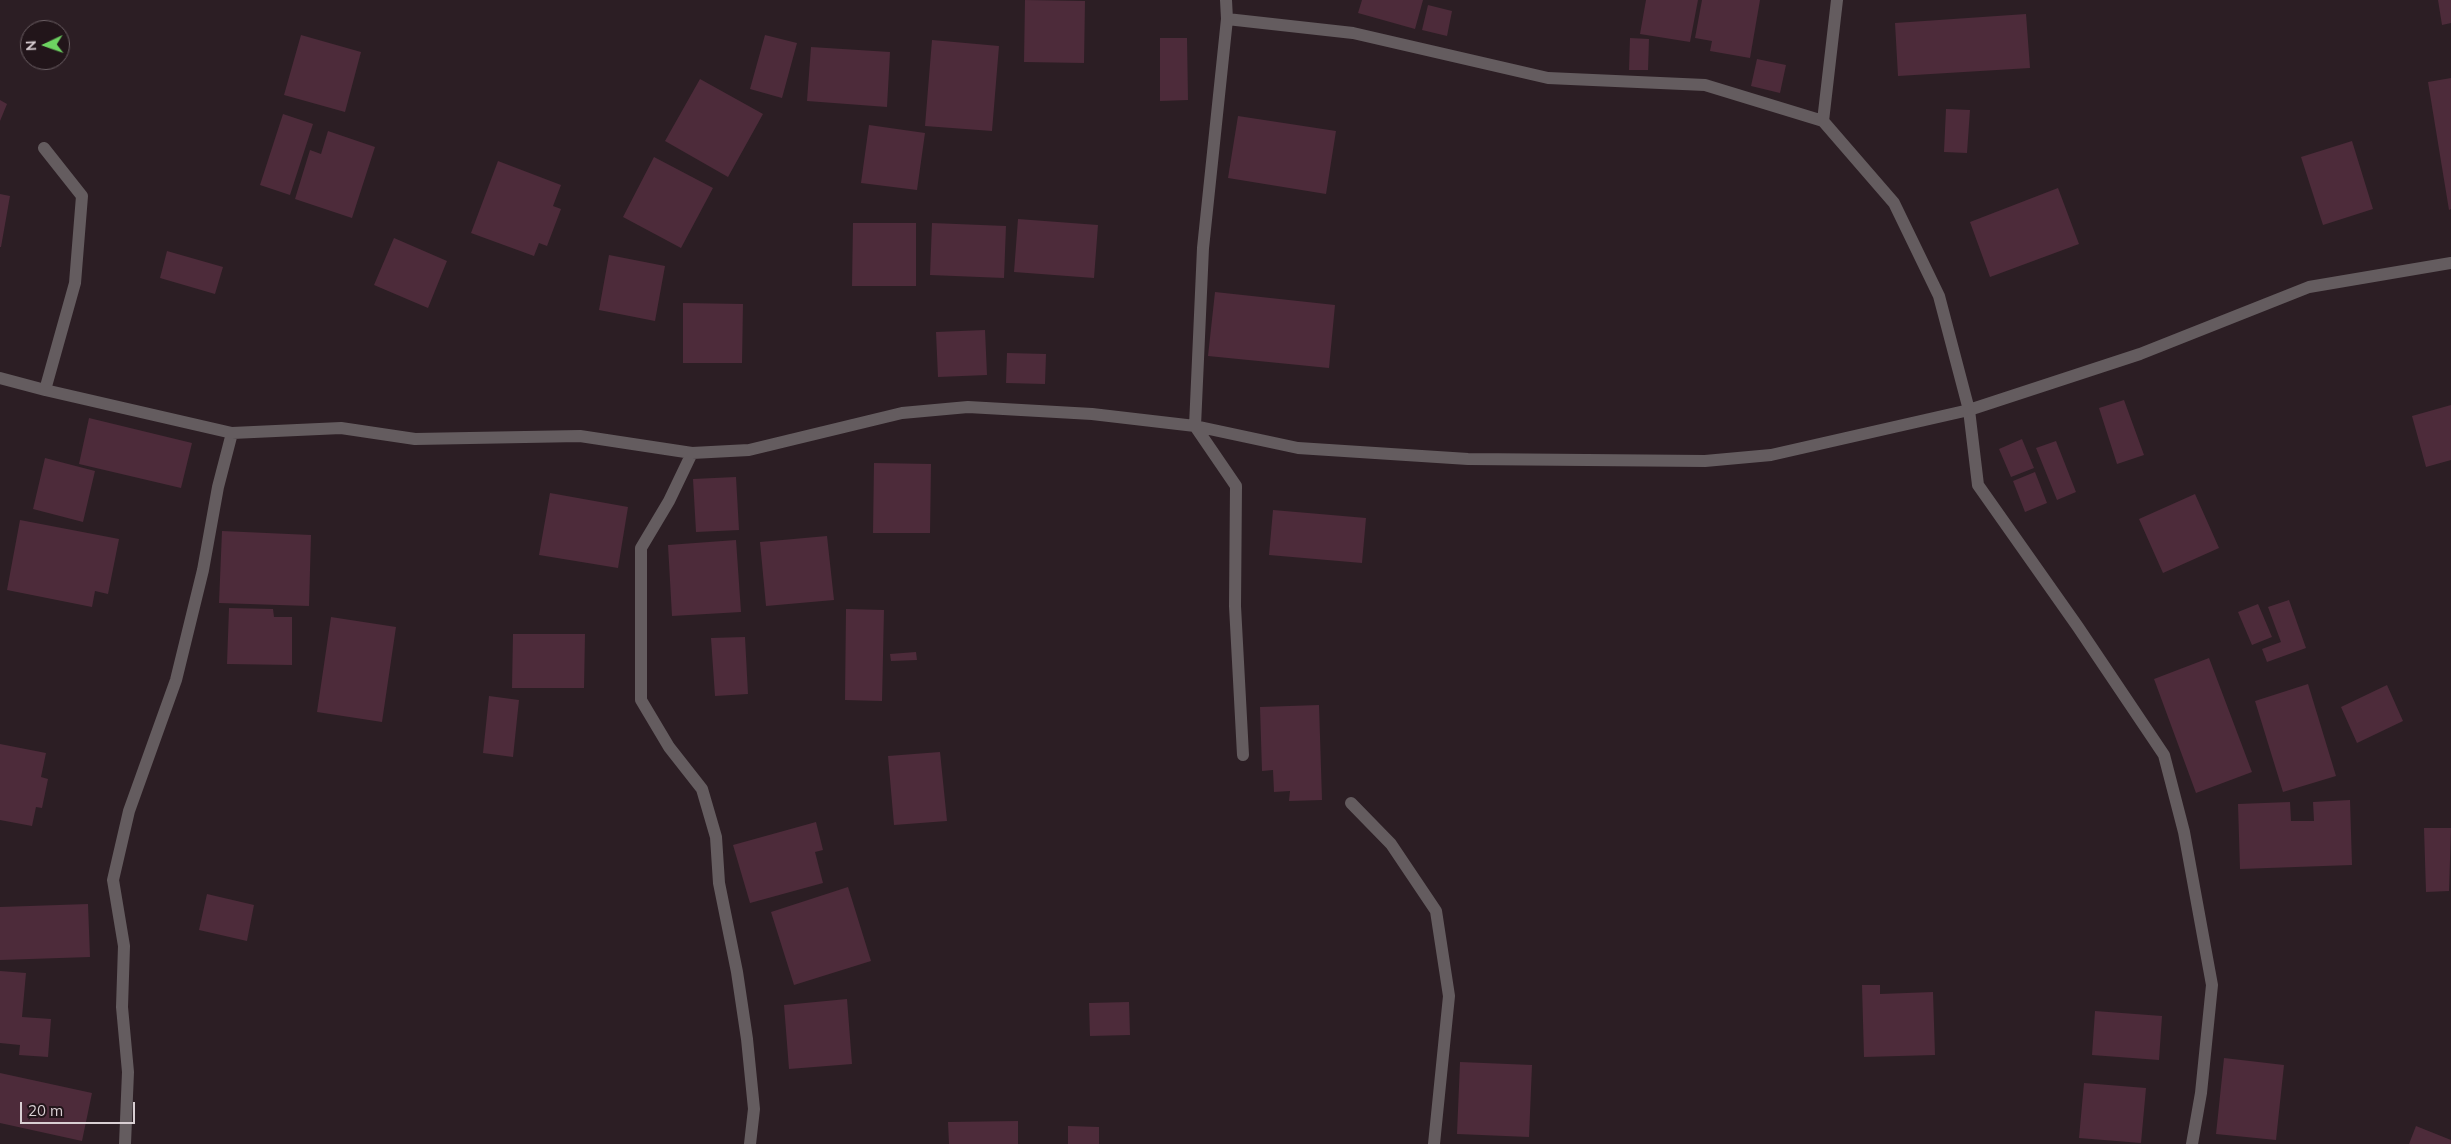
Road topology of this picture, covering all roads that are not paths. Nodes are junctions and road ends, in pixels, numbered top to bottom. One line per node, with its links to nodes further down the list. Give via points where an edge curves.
1 (1226, 0): 3 (street)
2 (1837, 0): 4 (street)
3 (1228, 19): 4 (street, via 1353,33 1548,78 1705,85); 10 (street, via 1202,248)
4 (1823, 121): 9 (street, via 1894,203 1939,296)
5 (44, 148): 8 (street, via 82,196 75,283)
6 (2451, 263): 9 (street, via 2309,287 2140,354)
7 (0, 378): 8 (street)
8 (45, 390): 11 (street)
9 (1969, 410): 10 (street, via 1770,455 1705,461 1468,459 1298,448); 18 (street, via 1978,485 2164,755 2184,832 2212,985 2201,1093)
10 (1195, 426): 12 (street, via 1092,414 968,407 902,413 749,450); 13 (street, via 1236,486 1235,606)
11 (232, 433): 12 (street, via 341,428 415,439 580,436); 15 (street, via 176,680 129,811 113,880 124,946 122,1008 128,1072)
12 (692, 452): 16 (street, via 669,501 641,548 641,700 669,747 702,789 716,836 719,883 738,972 747,1039 754,1109)
13 (1243, 756)
14 (1351, 803): 17 (street, via 1391,844 1436,911 1449,996)
15 (125, 1144)
16 (750, 1144)
17 (1434, 1144)
18 (2192, 1144)

